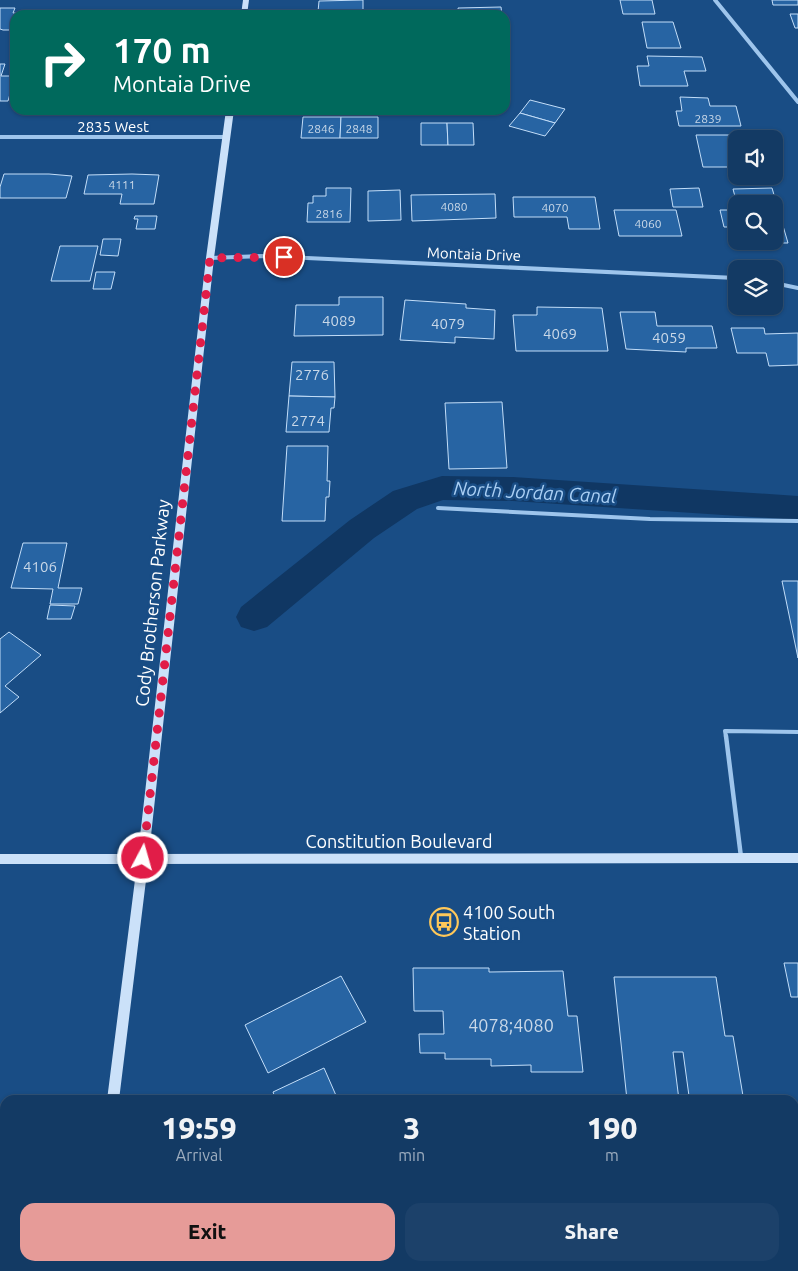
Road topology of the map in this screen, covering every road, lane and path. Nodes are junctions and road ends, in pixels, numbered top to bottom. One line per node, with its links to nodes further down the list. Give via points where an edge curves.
1 (715, 0): 2 (street)
2 (798, 102)
3 (229, 115): 5 (main road, Cody Brotherson Parkway)
4 (0, 137): 5 (street, 2835 West)
5 (226, 137): 6 (main road, Cody Brotherson Parkway)
6 (210, 258): 7 (street, Montaia Drive, via 264,256); 13 (main road, Cody Brotherson Parkway)
7 (728, 278)
8 (783, 285): 9 (street)
9 (798, 288)
10 (438, 508): 11 (lane, via 650,519)
11 (798, 521)
12 (798, 732): 14 (lane, via 725,731)
13 (143, 858): 14 (main road, Constitution Boulevard); 16 (main road, Constitution Boulevard); 17 (main road, Cody Brotherson Parkway)
14 (741, 858): 15 (main road, Constitution Boulevard)
15 (798, 858)
16 (0, 859)
17 (114, 1095)

